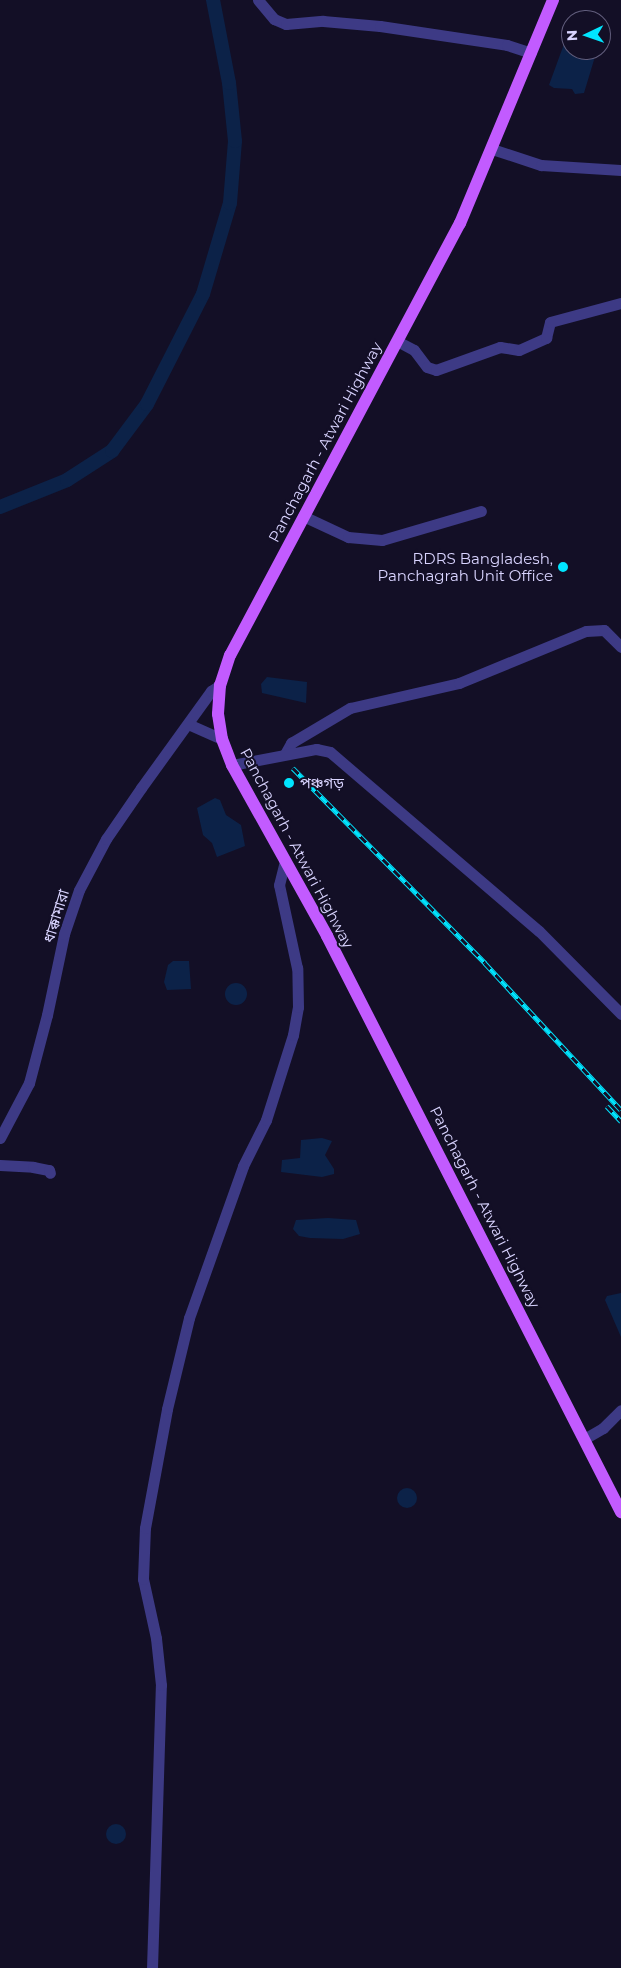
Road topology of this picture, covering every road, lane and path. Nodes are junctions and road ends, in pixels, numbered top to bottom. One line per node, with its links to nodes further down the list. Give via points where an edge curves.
1 (258, 0): 3 (street, via 274,19 286,24 323,20 380,26 507,45)
2 (553, 0): 3 (main road, Panchagarh - Atwari Highway)
3 (531, 53): 4 (main road, Panchagarh - Atwari Highway)
4 (492, 150): 5 (street, via 541,165); 7 (main road, Panchagarh - Atwari Highway, via 460,223)
5 (621, 170)
6 (621, 303): 7 (street, via 550,322 546,338 519,350 500,347 436,370 427,367 414,350)
7 (397, 341): 9 (main road, Panchagarh - Atwari Highway)
8 (481, 511): 9 (street, via 382,540 348,537)
9 (303, 516): 11 (main road, Panchagarh - Atwari Highway, via 239,638)
10 (621, 647): 14 (street, via 604,630 586,631 459,683 350,708 290,743)
11 (220, 685): 12 (street, ধাক্কামারা, via 211,691); 13 (main road, Panchagarh - Atwari Highway, via 218,714)
12 (188, 724): 13 (street); 18 (street, ধাক্কামারা, via 106,839 79,890 64,934 29,1082)
13 (222, 739): 15 (main road, Panchagarh - Atwari Highway)
14 (285, 754): 15 (street); 17 (street, via 322,749 337,756 543,934)
15 (232, 765): 16 (main road, Panchagarh - Atwari Highway)
16 (285, 861): 22 (main road, Panchagarh - Atwari Highway, via 430,1133); 24 (street, via 279,885 298,981 293,1035 266,1120 243,1166 186,1327 145,1528 143,1579 156,1638 161,1685)
17 (621, 1014)
18 (0, 1138)
19 (0, 1165): 20 (street, via 33,1167)
20 (50, 1173)
21 (621, 1410): 22 (street)
22 (584, 1439): 23 (main road, Panchagarh - Atwari Highway)
23 (621, 1512)
24 (152, 1968)

